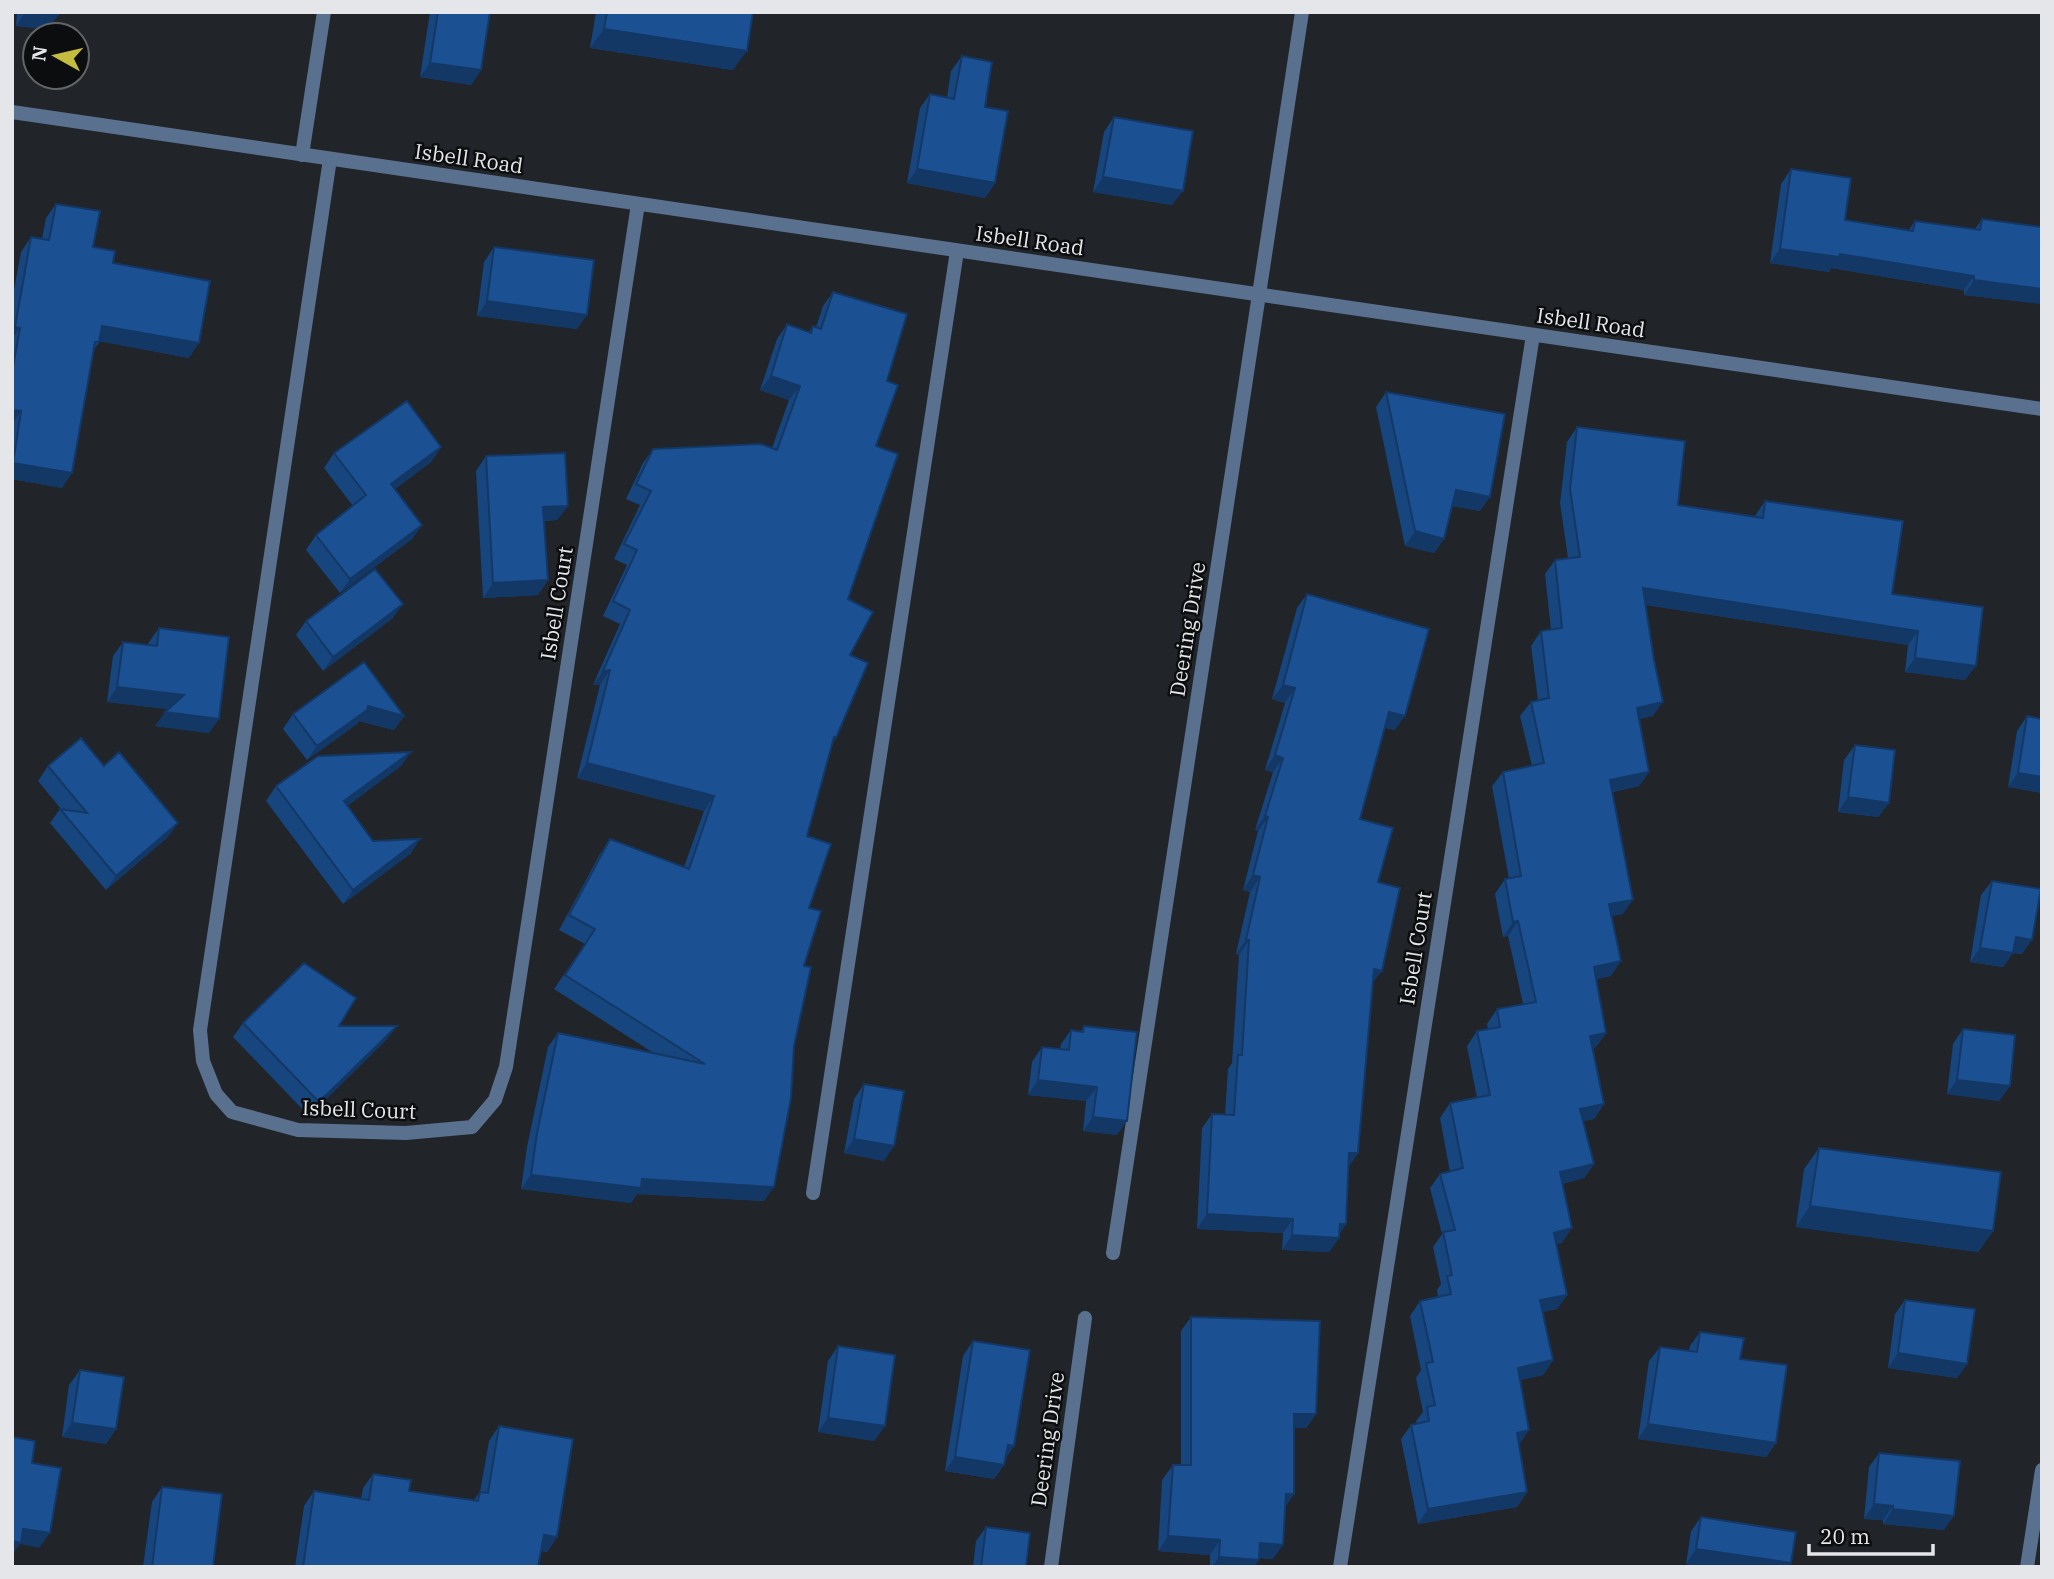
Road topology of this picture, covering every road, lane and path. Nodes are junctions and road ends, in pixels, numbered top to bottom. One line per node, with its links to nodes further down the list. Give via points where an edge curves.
1 (324, 12): 4 (street)
2 (1302, 12): 8 (street, Deering Drive)
3 (12, 112): 4 (street, Isbell Road)
4 (302, 155): 5 (street, Isbell Road)
5 (330, 159): 6 (street, Isbell Road); 6 (street, Isbell Court, via 200,1030 203,1061 216,1094 232,1112 298,1130 406,1133 472,1127 495,1100 506,1067)
6 (638, 204): 7 (street, Isbell Road)
7 (957, 251): 8 (street, Isbell Road); 11 (street)
8 (1259, 295): 9 (street, Isbell Road); 12 (street, Deering Drive)
9 (1533, 335): 10 (street, Isbell Road); 16 (street, Isbell Court)
10 (2042, 409)
11 (813, 1193)
12 (1113, 1252)
13 (1085, 1318): 15 (street, Deering Drive)
14 (2042, 1471): 17 (street)
15 (1051, 1567)
16 (1340, 1567)
17 (2027, 1567)

